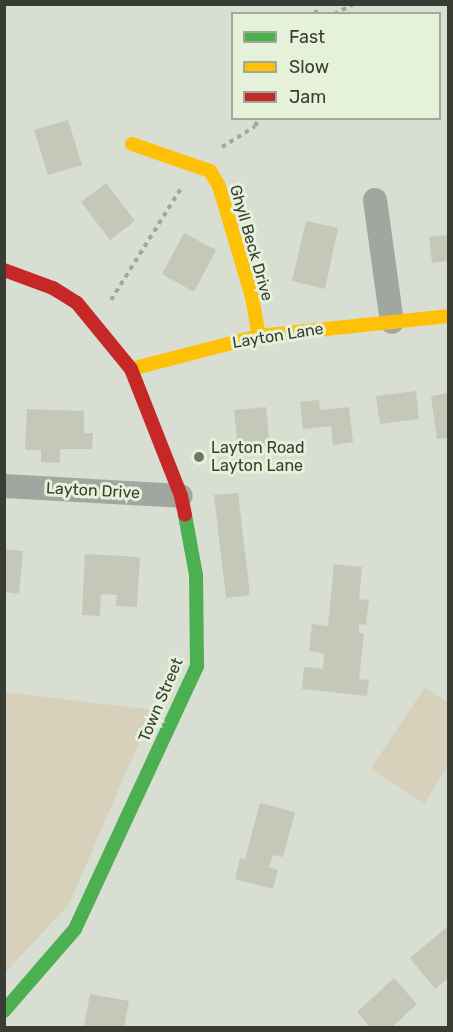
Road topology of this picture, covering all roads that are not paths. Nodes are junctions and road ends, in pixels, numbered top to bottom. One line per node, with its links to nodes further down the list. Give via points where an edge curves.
1 (132, 144): 6 (street, Ghyll Beck Drive, via 210,171 219,186 252,297)
2 (375, 200): 5 (street)
3 (4, 270): 7 (street, Town Street, via 53,288 77,303)
4 (448, 316): 5 (street, Layton Lane)
5 (392, 322): 6 (street, Layton Lane)
6 (259, 336): 7 (street, Layton Lane)
7 (131, 369): 9 (street, Town Street)
8 (4, 486): 9 (street, Layton Drive)
9 (181, 496): 10 (street, Town Street, via 196,575 197,666 75,929)
10 (4, 1011)

